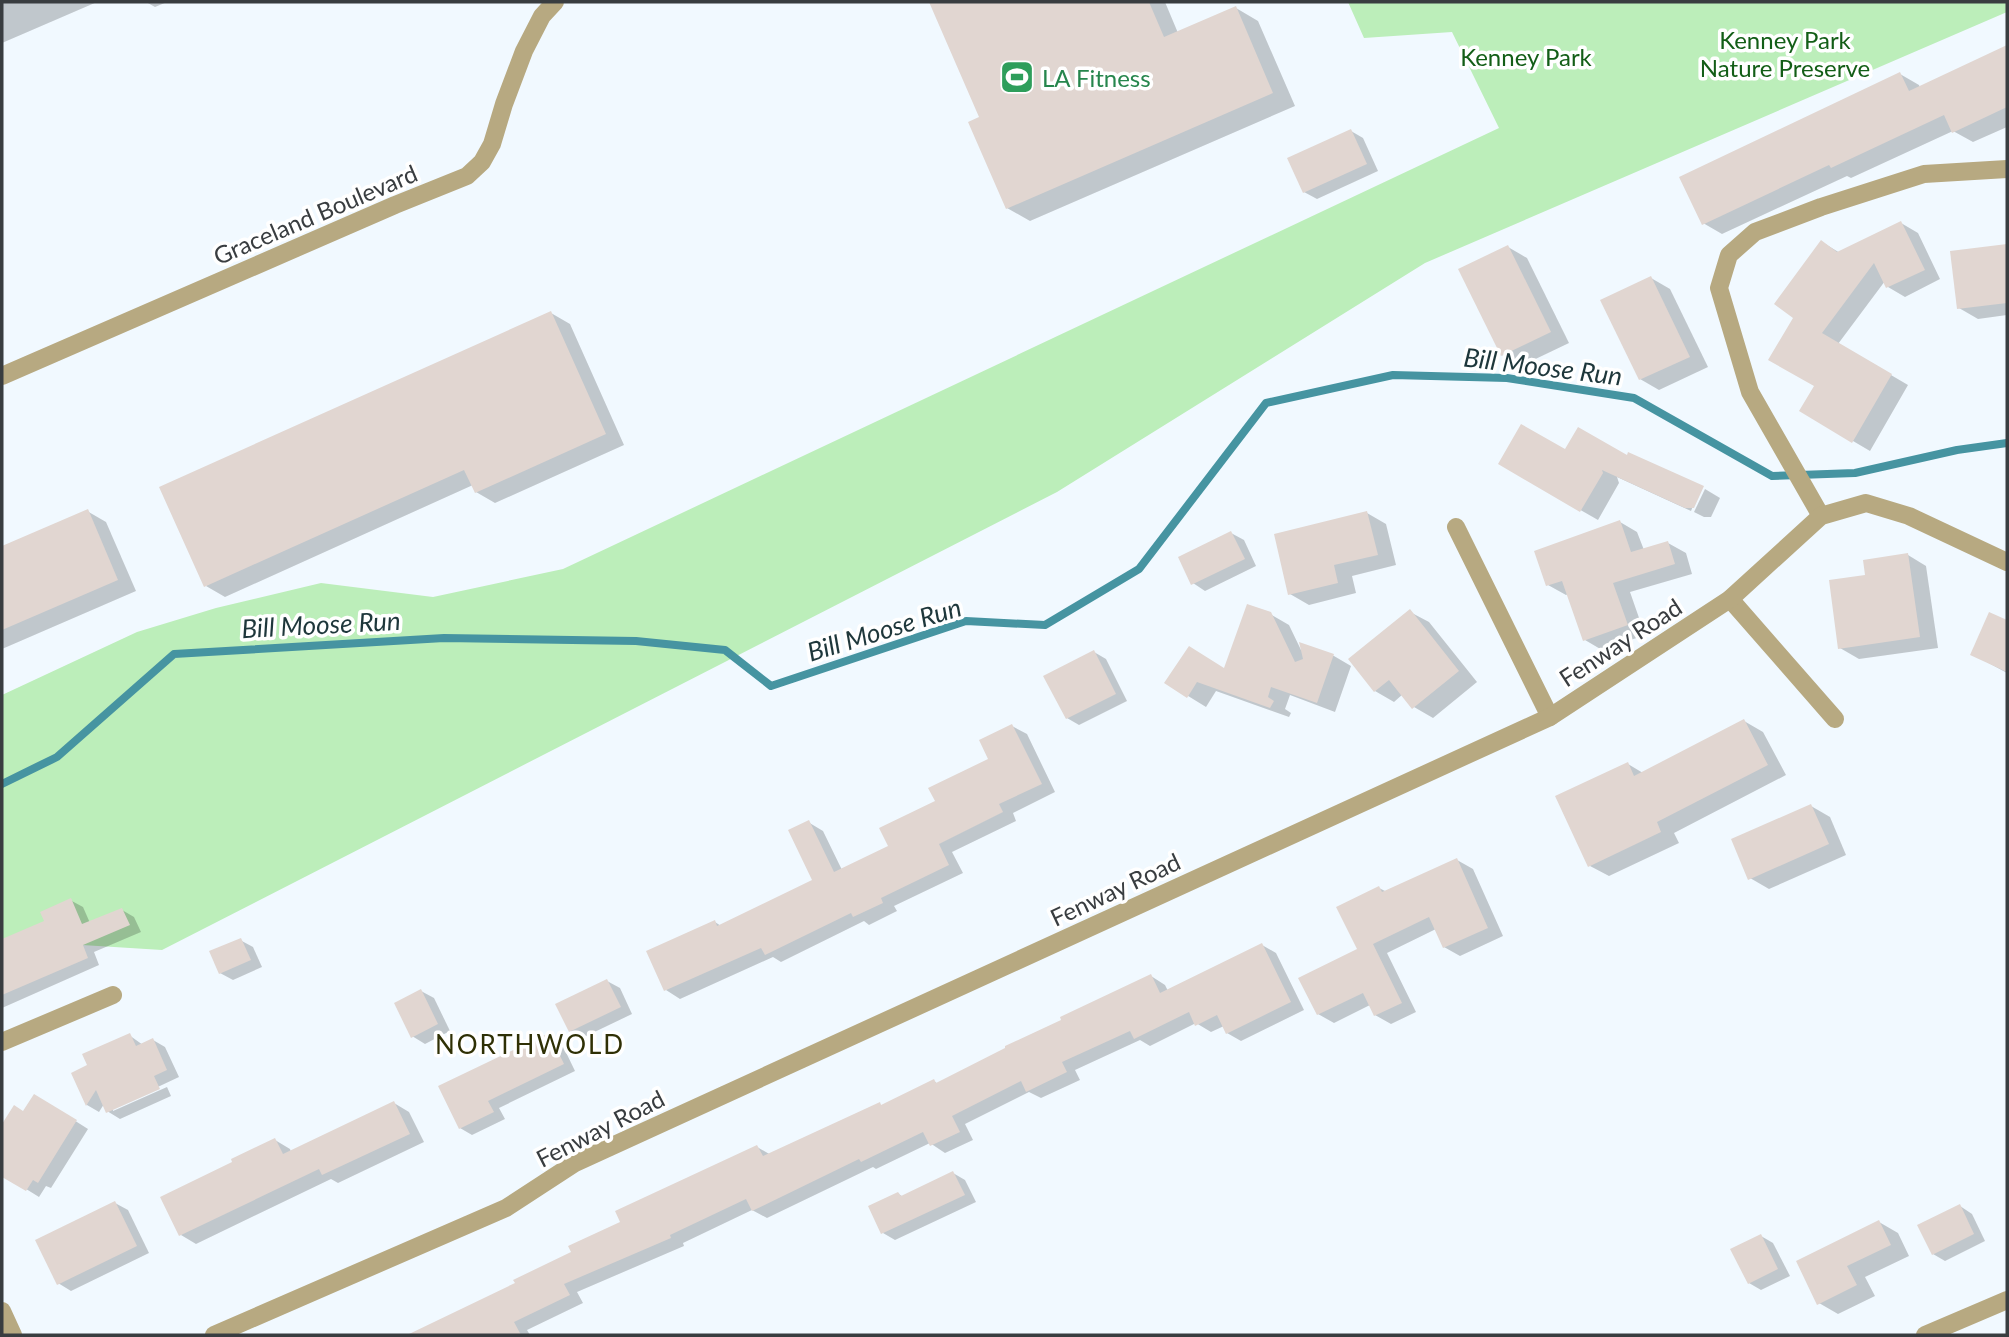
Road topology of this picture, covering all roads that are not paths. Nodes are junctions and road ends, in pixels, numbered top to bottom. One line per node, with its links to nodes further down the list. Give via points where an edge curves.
1 (555, 2): 3 (street, Graceland Boulevard, via 542,16 524,51 492,144 467,176)
2 (2007, 169): 4 (street, via 1924,174 1755,232 1729,255 1719,288 1750,392)
3 (2, 376)
4 (1821, 516): 6 (street, Fenway Road, via 1866,503 1909,516); 7 (street, Fenway Road)
5 (1456, 527): 8 (street)
6 (2007, 562)
7 (1730, 599): 8 (street, Fenway Road); 9 (street)
8 (1550, 717): 15 (street, Fenway Road, via 575,1163 506,1208)
9 (1835, 719)
10 (113, 995): 11 (street)
11 (2, 1042)
12 (2007, 1300): 16 (street)
13 (2, 1311): 14 (street)
14 (13, 1335)
15 (214, 1335)
16 (1924, 1335)

